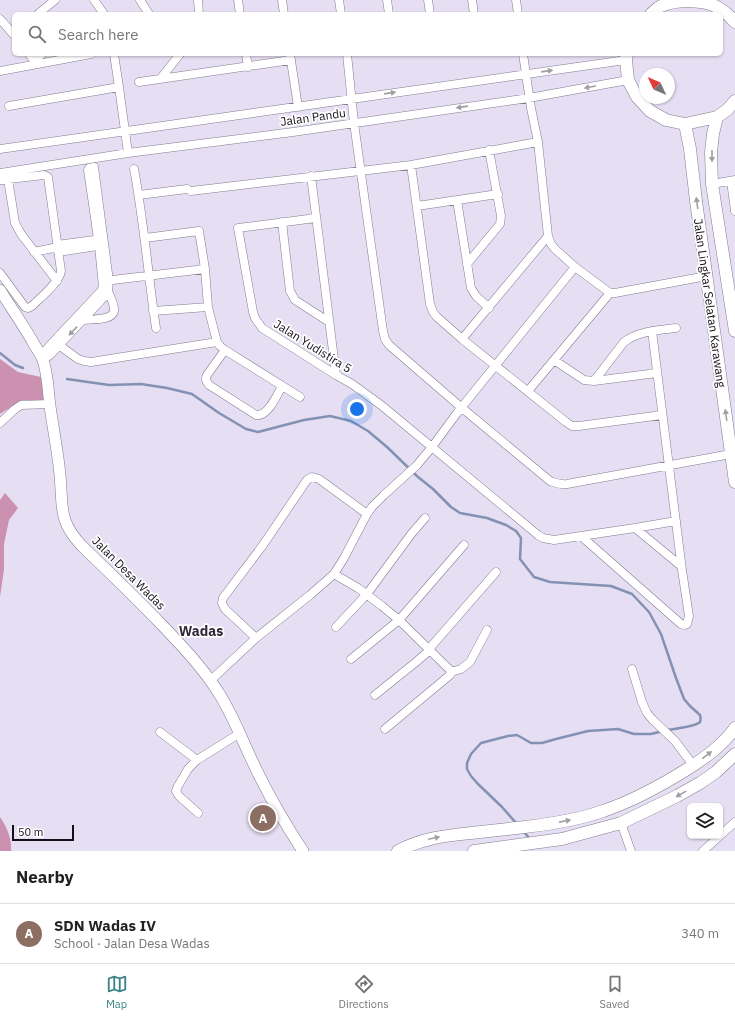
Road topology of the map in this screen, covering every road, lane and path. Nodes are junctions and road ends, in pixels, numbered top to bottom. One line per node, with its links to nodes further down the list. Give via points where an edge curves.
1 (55, 0): 14 (street)
2 (94, 0): 15 (street)
3 (140, 0): 16 (street)
4 (198, 0): 17 (street)
5 (238, 0): 18 (street)
6 (282, 0): 19 (street)
7 (339, 0): 20 (street)
8 (387, 0): 21 (street)
9 (428, 0): 22 (street)
10 (472, 0): 23 (street)
11 (516, 0): 24 (street)
12 (699, 1): 13 (main road); 27 (main road, via 713,5 728,14)
13 (662, 3): 25 (main road)
14 (40, 12)
15 (100, 12)
16 (148, 12)
17 (199, 12)
18 (240, 12)
19 (284, 12)
20 (341, 12)
21 (389, 12)
22 (430, 12)
23 (474, 12)
24 (518, 12)
25 (652, 12)
26 (0, 19): 28 (street)
27 (735, 22)
28 (12, 32)
29 (68, 56): 37 (street)
30 (114, 56): 44 (street)
31 (178, 56): 41 (street)
32 (246, 56): 38 (street)
33 (347, 56): 46 (street)
34 (523, 56): 40 (street)
35 (290, 57): 38 (street); 49 (street)
36 (626, 57): 40 (street, Jalan Pandu, one-way to 36); 42 (main road)
37 (34, 59): 39 (street)
38 (248, 66): 41 (street)
39 (0, 71)
40 (526, 74): 45 (street); 46 (street, Jalan Pandu, one-way to 40)
41 (161, 78): 43 (street)
42 (628, 80): 45 (street, Jalan Pandu, one-way to 45); 52 (main road, via 637,98 650,111 666,120)
43 (139, 82)
44 (119, 87): 48 (street); 53 (street)
45 (529, 98): 51 (street, Jalan Pandu, one-way to 51); 54 (street)
46 (352, 99): 49 (street, Jalan Pandu); 51 (street)
47 (735, 101): 50 (main road)
48 (9, 106)
49 (298, 107): 53 (street, Jalan Pandu)
50 (717, 117): 52 (main road); 66 (main road, Jalan Lingkar Selatan Karawang, one-way to 66, via 711,152)
51 (354, 123): 57 (street, Jalan Pandu); 60 (street)
52 (685, 124): 85 (main road, Jalan Lingkar Selatan Karawang, one-way to 52)
53 (125, 131): 55 (street, Jalan Pandu); 57 (street)
54 (538, 142): 56 (street); 74 (street)
55 (0, 149)
56 (489, 150): 58 (street); 67 (street)
57 (128, 153): 61 (street, Jalan Pandu)
58 (411, 165): 60 (street); 70 (street)
59 (134, 169): 68 (street)
60 (361, 171): 62 (street); 113 (street, via 385,339 394,350)
61 (0, 173)
62 (310, 176): 68 (street); 72 (street)
63 (92, 177): 76 (street)
64 (4, 180): 77 (street, via 44,175 48,177); 78 (street, via 15,223)
65 (733, 181): 66 (street); 71 (street)
66 (712, 184): 83 (main road, Jalan Lingkar Selatan Karawang)
67 (498, 194): 69 (street); 79 (street, via 500,224)
68 (139, 195): 75 (street)
69 (457, 200): 70 (street); 79 (street)
70 (417, 206): 99 (street, via 430,304 437,317)
71 (735, 211)
72 (316, 218): 73 (street); 94 (street)
73 (282, 222): 94 (street, via 292,296); 107 (street, Jalan Yudistira 5, via 238,228 255,318 262,328)
74 (548, 236): 80 (street, via 550,244); 91 (street)
75 (145, 238): 81 (street, via 199,231); 84 (street)
76 (101, 242): 77 (street); 87 (street)
77 (58, 248): 78 (street); 86 (street, via 61,276)
78 (34, 252): 86 (street)
79 (466, 264): 91 (street, via 471,288)
80 (575, 267): 89 (street); 105 (street)
81 (205, 269): 84 (street); 90 (street)
82 (0, 273): 86 (street, via 28,308)
83 (731, 273): 98 (main road, Jalan Lingkar Selatan Karawang)
84 (149, 276): 87 (street); 92 (street)
85 (707, 276): 89 (street); 117 (main road, Jalan Lingkar Selatan Karawang, one-way to 85)
86 (57, 281)
87 (106, 285): 93 (street, via 105,296); 93 (street, via 114,310 112,314 104,319)
88 (0, 290): 103 (main road, Jalan Desa Wadas)
89 (610, 293): 104 (street)
90 (208, 307): 92 (street); 100 (street)
91 (489, 308): 99 (street)
92 (153, 311): 95 (street)
93 (83, 316): 101 (street)
94 (329, 322): 107 (street)
95 (156, 328)
96 (676, 328): 97 (street)
97 (652, 331): 106 (street); 108 (street, via 628,338)
98 (735, 331)
99 (462, 339): 105 (street)
100 (217, 342): 101 (street, via 92,362 78,359); 102 (street)
101 (57, 343): 103 (street, via 45,350)
102 (225, 350): 109 (street); 109 (street, via 207,375 206,382 250,412 260,416 264,414)
103 (42, 357): 112 (main road, Jalan Desa Wadas)
104 (554, 360): 108 (street, via 584,380); 110 (street)
105 (495, 366): 110 (street); 113 (street)
106 (657, 373): 108 (street); 114 (street)
107 (336, 375): 116 (street, Jalan Yudistira 5, via 381,405)
108 (594, 381)
109 (282, 386): 111 (street)
110 (528, 391): 114 (street, via 572,426)
111 (300, 397)
112 (49, 404): 115 (street, via 20,405); 138 (main road, Jalan Desa Wadas, via 60,475 61,504 69,529 82,546 188,652)
113 (462, 408): 116 (street); 118 (street, via 556,484)
114 (662, 415): 118 (street)
115 (0, 423)
116 (432, 447): 120 (street); 124 (street, Jalan Yudistira 5, via 543,538 554,540)
117 (731, 454): 118 (street); 119 (main road, Jalan Lingkar Selatan Karawang)
118 (669, 465): 122 (street)
119 (735, 482)
120 (367, 514): 128 (street); 133 (street, via 319,480 312,477 307,480 223,598 225,609)
121 (425, 518): 129 (street)
122 (676, 521): 123 (street, Jalan Yudistira 5); 126 (street)
123 (635, 528): 124 (street, Jalan Yudistira 5); 126 (street)
124 (581, 536): 126 (street, via 669,614 685,625 689,616)
125 (464, 545): 130 (street)
126 (681, 566)
127 (496, 572): 134 (street)
128 (334, 574): 129 (street); 133 (street)
129 (367, 594): 130 (street); 131 (street)
130 (399, 620): 134 (street); 135 (street)
131 (336, 627)
132 (487, 630): 137 (street, via 470,662 462,669)
133 (256, 638): 138 (street)
134 (429, 649): 137 (street); 139 (street)
135 (351, 659)
136 (632, 669): 146 (street, via 642,702 652,719 675,741)
137 (451, 672): 141 (street)
138 (210, 681): 143 (main road, Jalan Desa Wadas)
139 (375, 694)
140 (735, 728): 146 (main road, one-way to 140, via 722,743)
141 (385, 729)
142 (160, 732): 145 (street)
143 (240, 733): 145 (street); 150 (main road, Jalan Desa Wadas, via 278,813)
144 (735, 754): 149 (main road, one-way to 149, via 700,783)
145 (198, 760): 147 (street, via 188,769 176,791)
146 (693, 765): 151 (main road, one-way to 146, via 438,836 526,827 602,812 652,790)
147 (198, 813)
148 (735, 822): 154 (street)
149 (621, 824): 152 (main road, via 562,839); 153 (street)
150 (302, 851)
151 (398, 851)
152 (474, 851)
153 (631, 851)
154 (703, 851)

